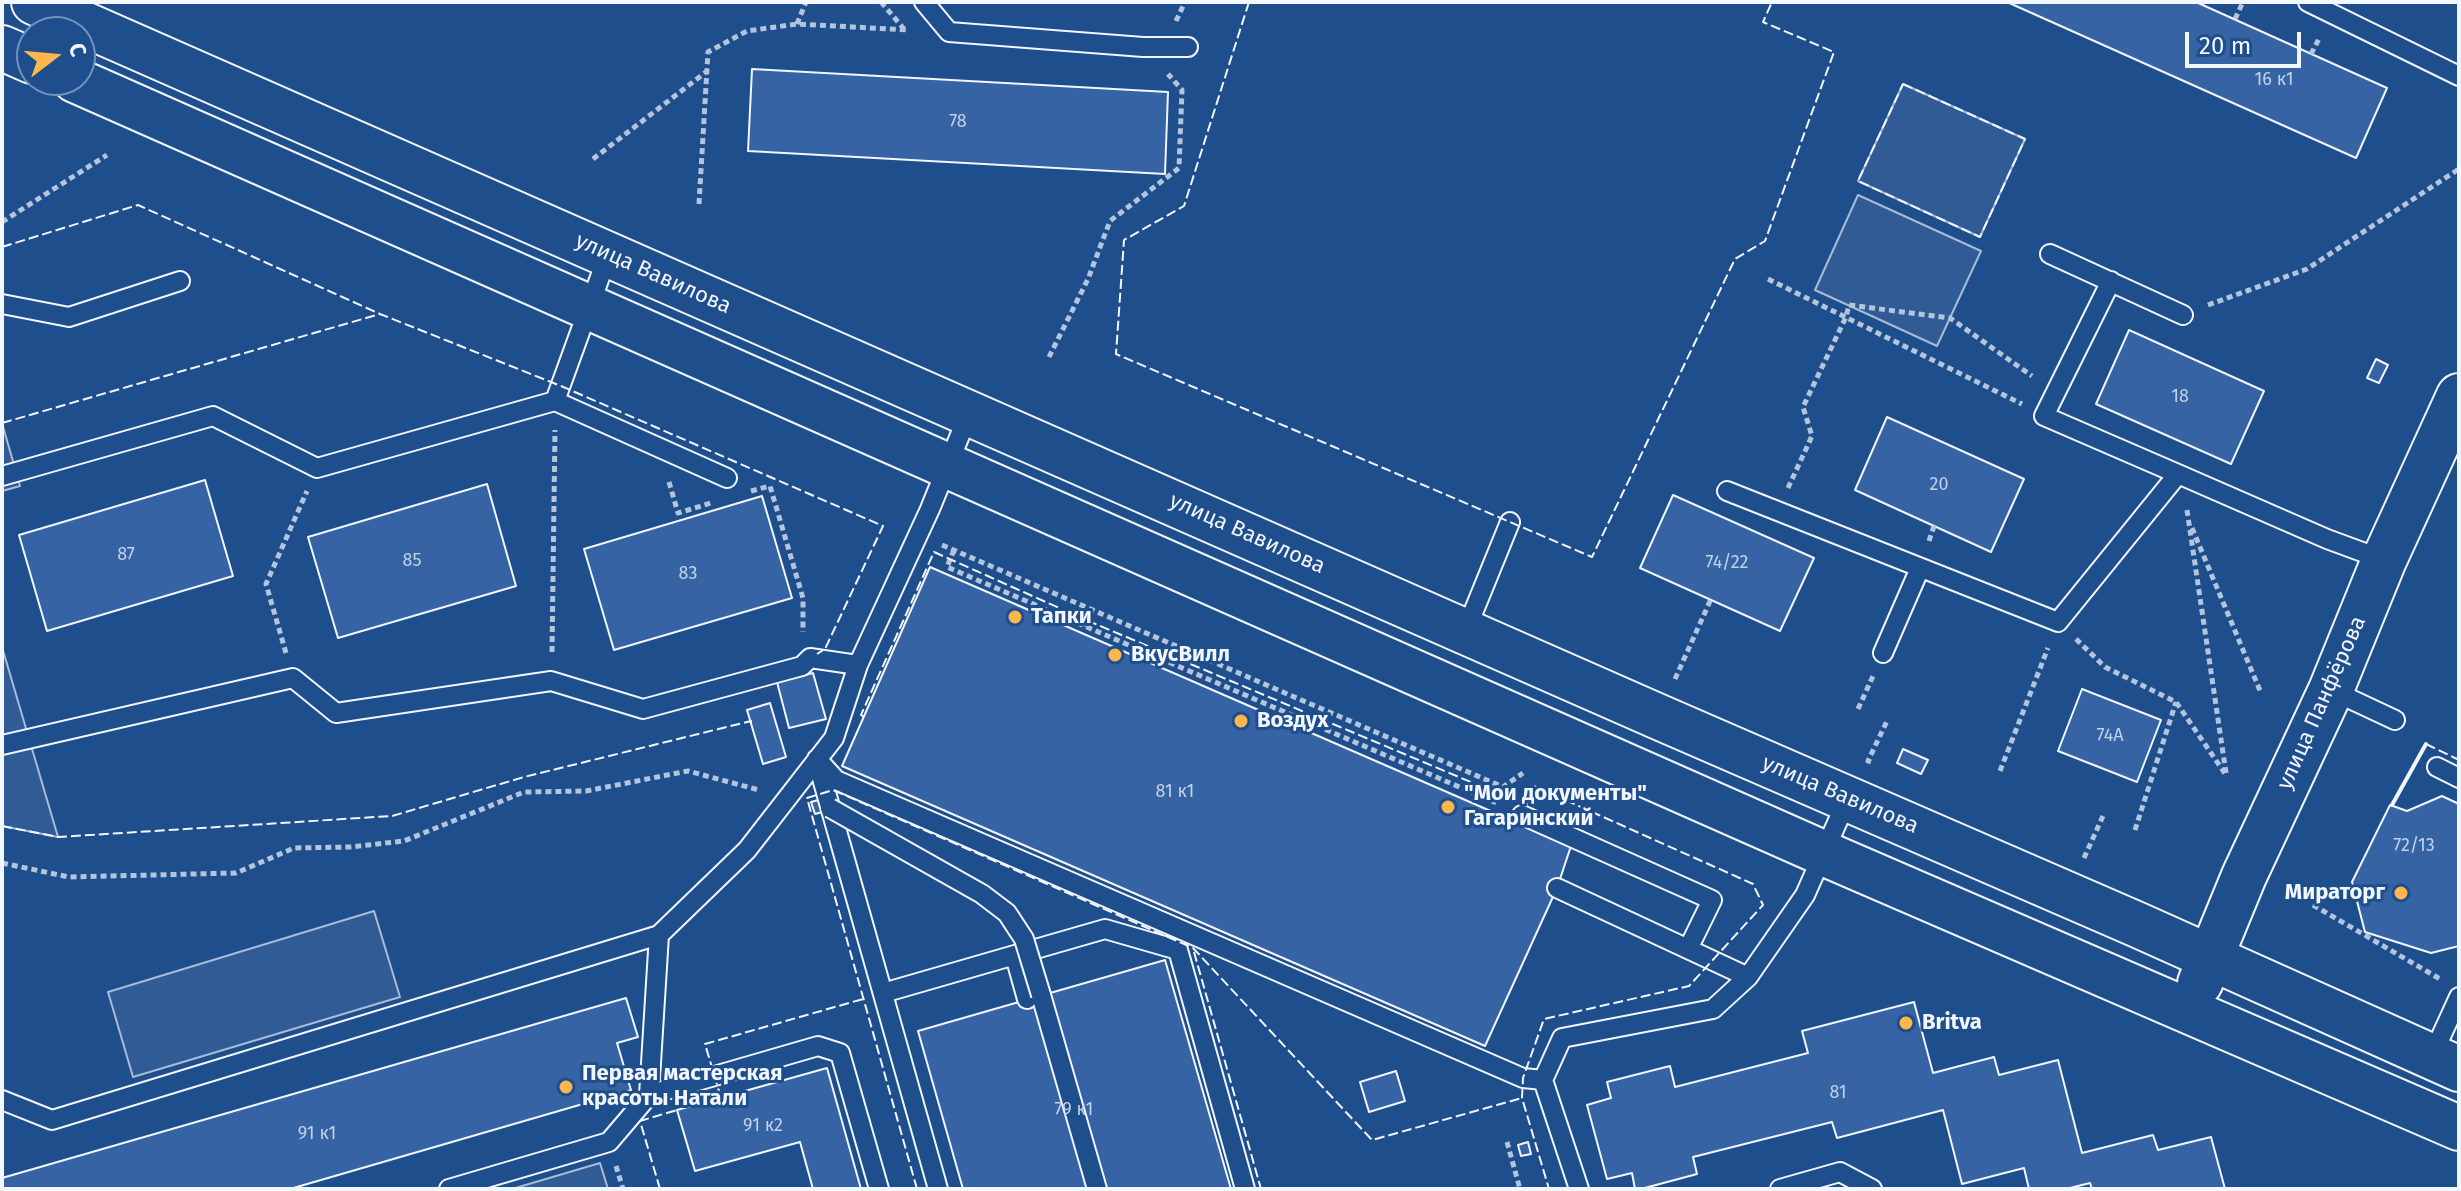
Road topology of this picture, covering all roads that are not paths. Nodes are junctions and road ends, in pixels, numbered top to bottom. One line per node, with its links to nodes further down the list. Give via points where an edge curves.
1 (34, 2): 8 (street, улица Вавилова)
2 (924, 2): 4 (lane, via 949,32)
3 (2308, 2): 5 (lane)
4 (1188, 47)
5 (2459, 76)
6 (96, 89): 12 (street)
7 (2050, 254): 10 (lane)
8 (608, 255): 12 (lane); 16 (street, улица Вавилова)
9 (180, 281): 11 (lane, via 69,317)
10 (2111, 281): 13 (lane); 18 (lane, via 2044,416)
11 (2, 304)
12 (589, 308): 15 (lane); 17 (street)
13 (2183, 315)
14 (2459, 396): 23 (street, улица Панфёрова)
15 (555, 401): 19 (lane, via 317,468 213,416); 20 (lane)
16 (969, 413): 17 (lane); 25 (street, улица Вавилова)
17 (947, 467): 27 (lane); 37 (street)
18 (2178, 474): 23 (lane); 24 (lane, via 2058,622)
19 (2, 476)
20 (727, 478)
21 (1727, 491): 24 (lane)
22 (1510, 522): 25 (lane)
23 (2384, 560): 28 (street, улица Панфёрова)
24 (1920, 568): 26 (lane)
25 (1466, 630): 34 (street, улица Вавилова)
26 (1883, 653)
27 (858, 665): 30 (lane, via 810,658 802,666 643,709 551,681 336,713 293,678); 31 (lane, via 834,738)
28 (2331, 690): 29 (lane); 42 (street, улица Панфёрова)
29 (2395, 720)
30 (2, 745)
31 (817, 759): 35 (lane); 39 (lane, via 747,850); 49 (lane, via 836,780 1523,1078)
32 (2437, 767): 33 (lane)
33 (2459, 778)
34 (1848, 798): 37 (lane); 42 (street, улица Вавилова)
35 (830, 808): 44 (lane); 45 (lane, bridge, via 1007,913 1024,939)
36 (1522, 815): 40 (lane, via 1712,900)
37 (1823, 853): 43 (lane, via 1805,895); 47 (street)
38 (1557, 888): 40 (lane)
39 (659, 935): 50 (lane); 51 (lane, via 52,1120)
40 (1688, 949): 43 (lane)
41 (1015, 956): 44 (lane); 45 (lane); 57 (lane, via 1105,929 1178,950)
42 (2210, 958): 47 (street, улица Панфёрова); 48 (street, улица Вавилова)
43 (1748, 977): 49 (lane, via 1713,1009 1562,1038)
44 (883, 993): 55 (lane)
45 (1034, 997): 56 (lane)
46 (2459, 997): 48 (lane)
47 (2188, 1011): 52 (street)
48 (2445, 1063)
49 (1543, 1080): 58 (lane)
50 (649, 1095): 53 (lane, via 609,1142); 54 (lane, via 818,1046 840,1053)
51 (2, 1100)
52 (2459, 1128)
53 (449, 1189)
54 (879, 1189)
55 (938, 1189)
56 (1097, 1189)
57 (1245, 1189)
58 (1579, 1189)
59 (1780, 1189): 60 (lane, via 1840,1172)
60 (1872, 1189)

